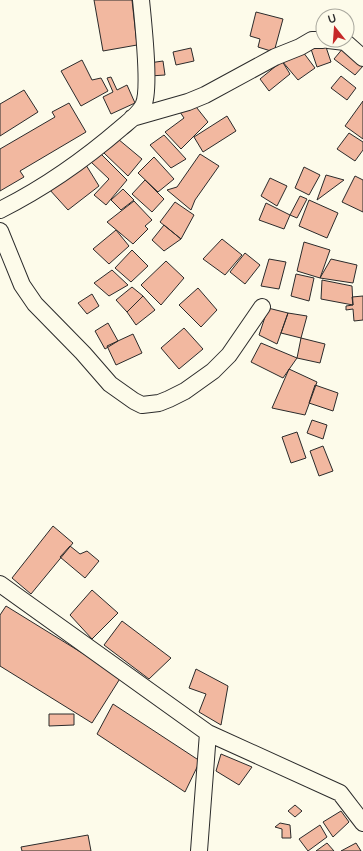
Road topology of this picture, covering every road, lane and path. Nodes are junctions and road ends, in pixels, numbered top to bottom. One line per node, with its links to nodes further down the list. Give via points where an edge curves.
1 (141, 0): 5 (street, via 146,90 142,106)
2 (315, 40): 5 (street, via 274,57 205,95)
3 (352, 48): 4 (street)
4 (363, 58)
5 (132, 118): 6 (street, via 91,152)
6 (0, 210)
7 (0, 231): 8 (street, via 22,286 35,304 110,384 142,405 169,399 213,371 229,355)
8 (262, 307)
9 (0, 584): 10 (street)
10 (208, 733): 11 (street, via 340,793); 12 (street)
11 (363, 823)
12 (200, 851)

